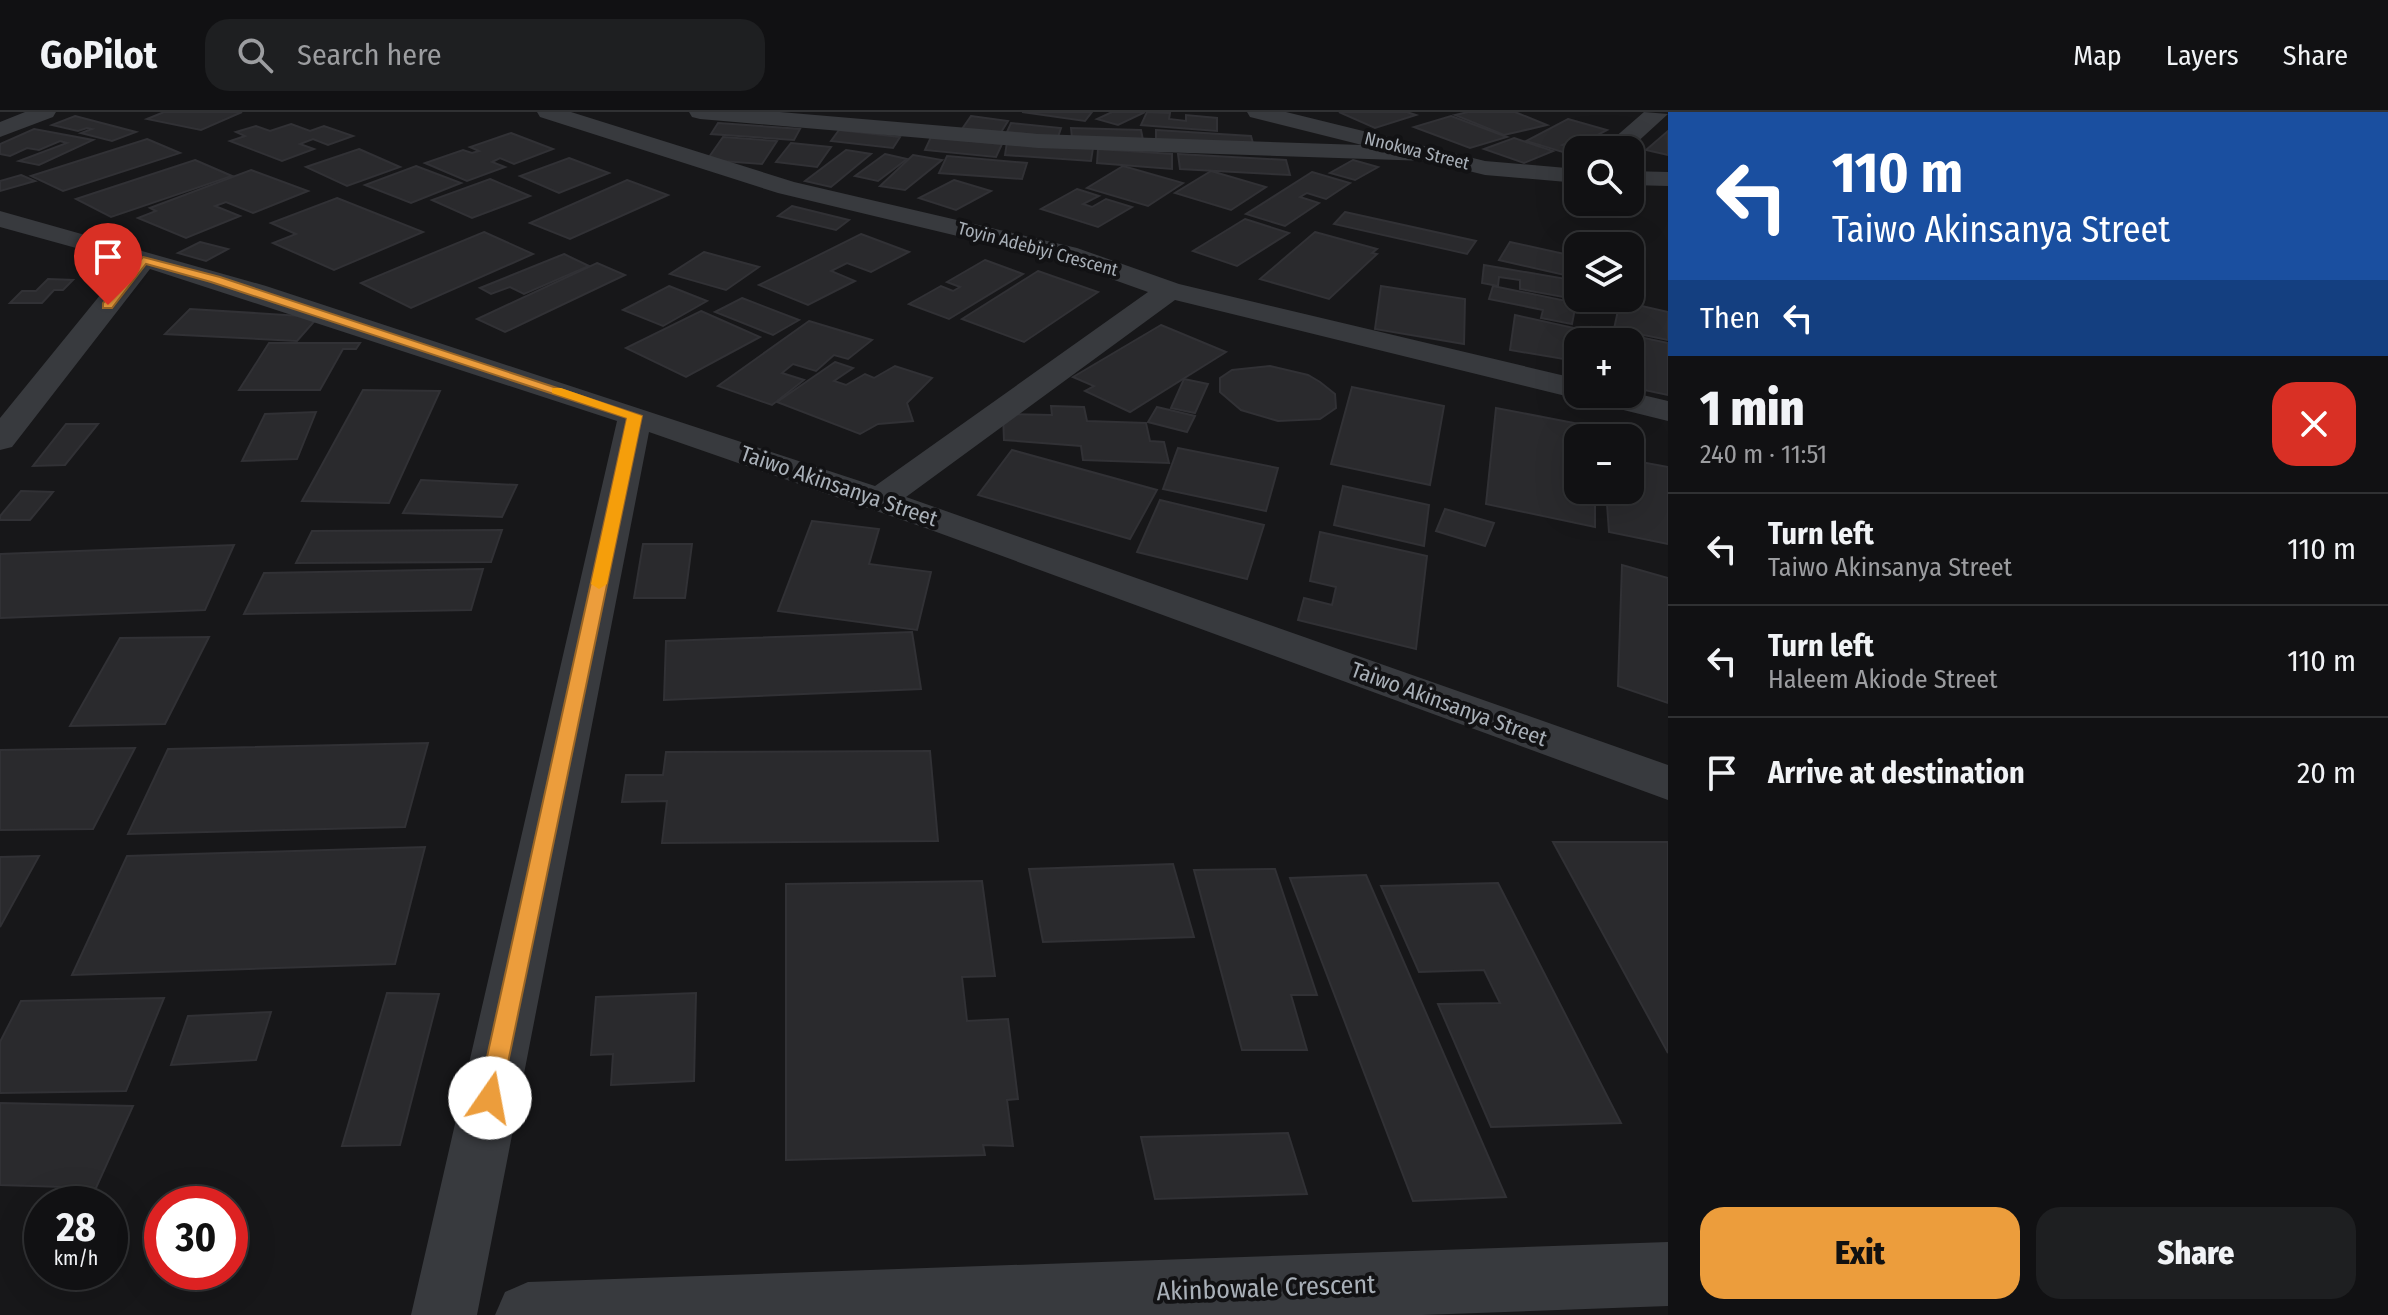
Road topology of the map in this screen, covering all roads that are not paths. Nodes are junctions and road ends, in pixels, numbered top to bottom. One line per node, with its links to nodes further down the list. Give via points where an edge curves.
1 (45, 112): 6 (street)
2 (548, 112): 14 (street, Toyin Adebiyi Crescent, via 787,188 1067,254)
3 (700, 112): 8 (street, via 1038,141)
4 (1258, 112): 8 (street, Nnokwa Street)
5 (1658, 112): 7 (street)
6 (0, 130)
7 (1630, 136)
8 (1428, 154): 10 (street, Nnokwa Street, via 1485,168)
9 (1644, 168): 11 (street)
10 (1564, 175)
11 (1663, 178)
12 (0, 219): 13 (street, Taiwo Akinsanya Street)
13 (143, 260): 18 (street, Taiwo Akinsanya Street); 19 (street)
14 (1170, 290): 15 (street, Toyin Adebiyi Crescent); 20 (street)
15 (1564, 386)
16 (1644, 405): 17 (street)
17 (1668, 411)
18 (635, 416): 20 (street, Taiwo Akinsanya Street); 23 (street)
19 (0, 440)
20 (880, 499): 21 (street, Taiwo Akinsanya Street)
21 (1668, 783)
22 (1668, 1274): 24 (street, Akinbowale Crescent)
23 (444, 1315)
24 (528, 1315)

